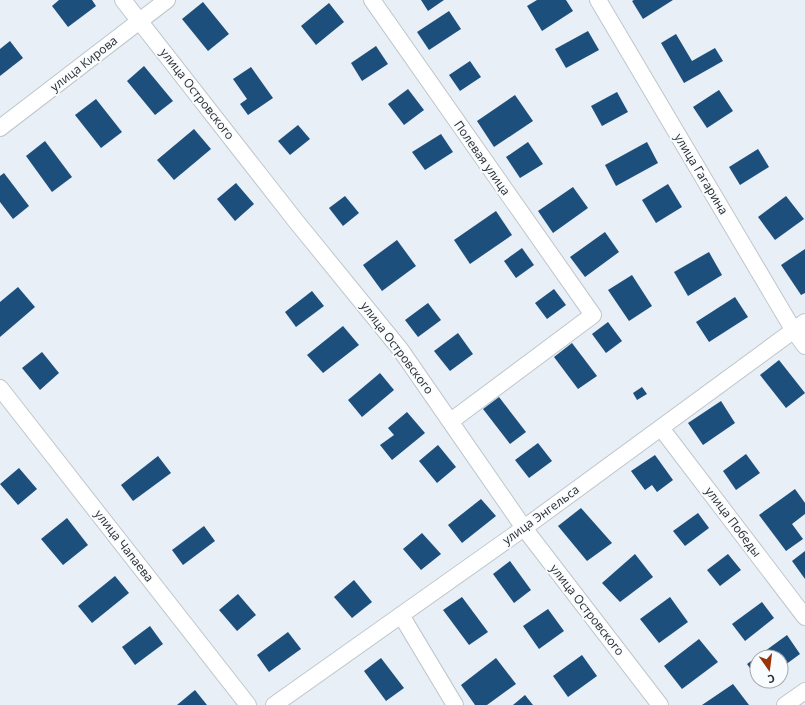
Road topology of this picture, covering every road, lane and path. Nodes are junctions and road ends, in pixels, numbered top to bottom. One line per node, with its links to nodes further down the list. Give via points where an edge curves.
1 (123, 0): 5 (street, улица Островского)
2 (167, 0): 5 (street, улица Кирова)
3 (372, 0): 10 (street, Полевая улица, via 593,315)
4 (598, 0): 7 (street, улица Гагарина)
5 (140, 21): 6 (street, улица Кирова); 10 (street, улица Островского, via 295,220 400,348)
6 (1, 125)
7 (800, 327): 8 (street, улица Гагарина); 11 (street, улица Энгельса)
8 (805, 346)
9 (0, 388): 16 (street, улица Чапаева)
10 (450, 421): 12 (street, улица Островского)
11 (661, 428): 12 (street, улица Энгельса); 14 (street, улица Победы)
12 (524, 528): 13 (street, улица Энгельса); 19 (street, улица Островского)
13 (401, 615): 17 (street, улица Энгельса); 18 (street)
14 (805, 617)
15 (805, 690): 20 (street)
16 (248, 705)
17 (274, 705)
18 (455, 705)
19 (660, 705)
20 (785, 705)

